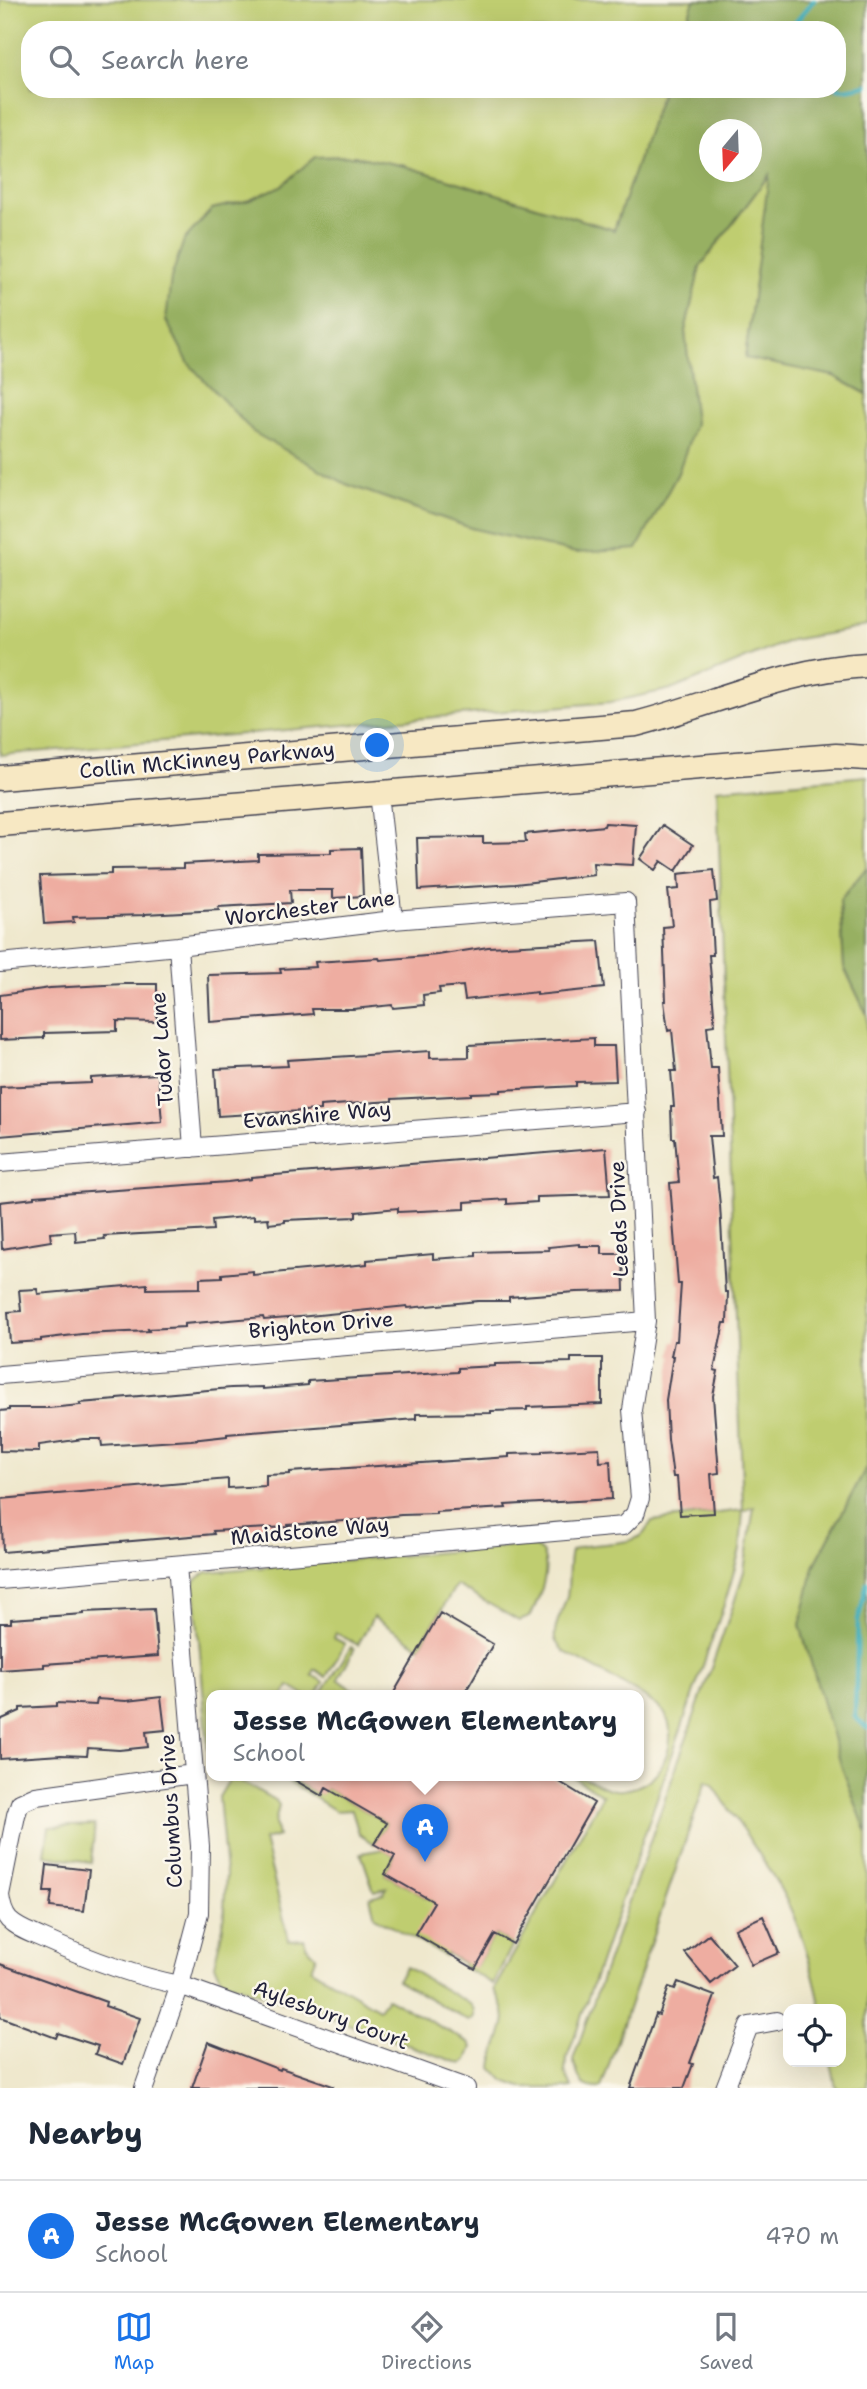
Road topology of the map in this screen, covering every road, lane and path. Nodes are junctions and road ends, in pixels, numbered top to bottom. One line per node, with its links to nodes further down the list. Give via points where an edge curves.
1 (867, 666): 3 (street, Collin McKinney Parkway, via 778,678 636,724)
2 (867, 758): 4 (street, via 836,756)
3 (0, 778)
4 (379, 793): 5 (street); 7 (street)
5 (0, 824)
6 (626, 902): 7 (street, Worchester Lane); 10 (street, Leeds Drive)
7 (393, 920): 8 (street, Worchester Lane)
8 (178, 946): 9 (street, Worchester Lane); 11 (street, Tudor Lane)
9 (0, 963)
10 (637, 1112): 11 (street, Evanshire Way); 13 (street, Leeds Drive)
11 (192, 1147): 12 (street, Evanshire Way)
12 (0, 1163)
13 (646, 1321): 14 (street, Brighton Drive); 15 (street, Leeds Drive, via 632,1410 640,1498 635,1514)
14 (0, 1375)
15 (623, 1526): 16 (street, Maidstone Way)
16 (177, 1565): 17 (street, Maidstone Way); 18 (street, Columbus Drive)
17 (0, 1580)
18 (193, 1774): 19 (street, Columbus Drive, via 200,1846 198,1913); 19 (street, Aylesbury Court, via 36,1796 20,1803 0,1895 4,1913 19,1928 69,1950)
19 (180, 1985): 21 (street, Columbus Drive); 22 (street, Aylesbury Court)
20 (777, 2021): 23 (street, via 749,2026)
21 (144, 2088)
22 (467, 2088)
23 (725, 2088)

